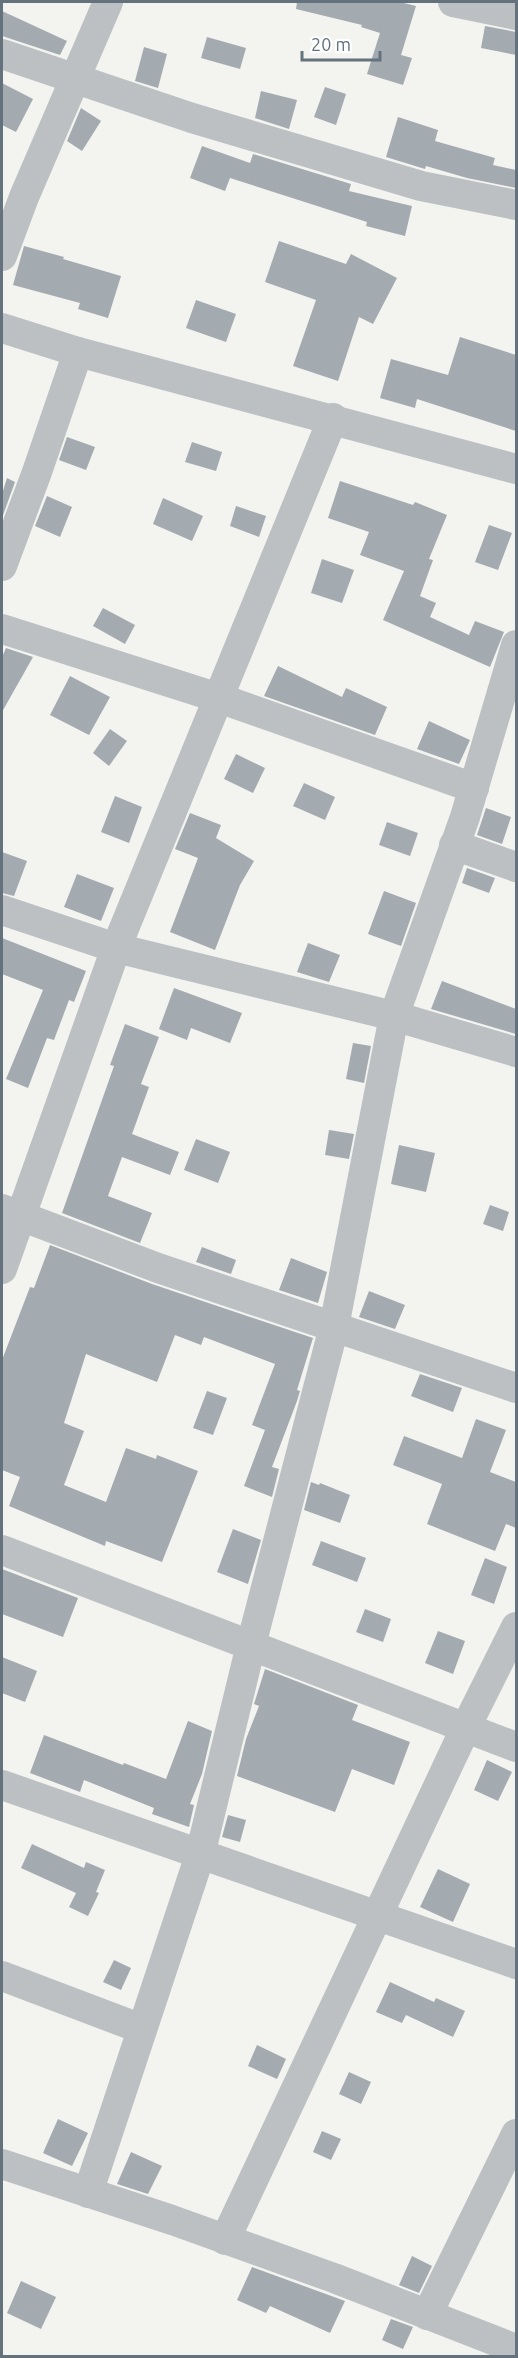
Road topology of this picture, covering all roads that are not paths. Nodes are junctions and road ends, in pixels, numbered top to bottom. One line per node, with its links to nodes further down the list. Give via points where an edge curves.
1 (108, 2): 5 (street)
2 (453, 2): 3 (street)
3 (516, 15)
4 (2, 54): 5 (street)
5 (75, 79): 6 (street, via 421,186); 7 (street)
6 (516, 206)
7 (2, 256)
8 (2, 328): 9 (street)
9 (78, 352): 10 (street); 12 (street)
10 (333, 418): 11 (street); 15 (street)
11 (516, 469)
12 (2, 566)
13 (2, 629): 15 (street)
14 (516, 645): 16 (street)
15 (219, 698): 16 (street); 20 (street)
16 (474, 788): 17 (street)
17 (454, 845): 18 (street); 21 (street)
18 (516, 867)
19 (2, 910): 20 (street)
20 (116, 948): 21 (street); 23 (street)
21 (394, 1016): 22 (street); 25 (street)
22 (516, 1052)
23 (10, 1213): 24 (street); 25 (street)
24 (2, 1269)
25 (334, 1327): 26 (street); 29 (street)
26 (516, 1388)
27 (2, 1550): 29 (street)
28 (516, 1627): 30 (street)
29 (251, 1645): 30 (street); 33 (street)
30 (466, 1727): 31 (street); 34 (street)
31 (516, 1747)
32 (2, 1785): 33 (street)
33 (200, 1855): 34 (street); 37 (street)
34 (378, 1916): 35 (street); 41 (street)
35 (516, 1964)
36 (2, 1976): 37 (street)
37 (142, 2029): 40 (street)
38 (516, 2134): 42 (street)
39 (2, 2164): 40 (street)
40 (88, 2193): 41 (street)
41 (225, 2240): 42 (street)
42 (427, 2315): 43 (street)
43 (516, 2349)

